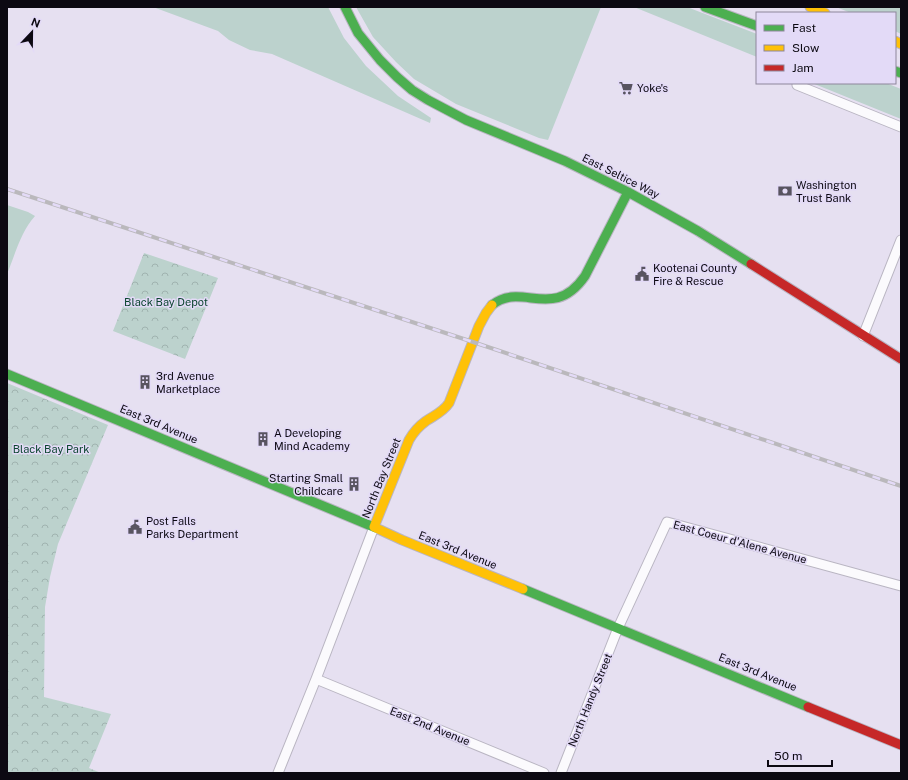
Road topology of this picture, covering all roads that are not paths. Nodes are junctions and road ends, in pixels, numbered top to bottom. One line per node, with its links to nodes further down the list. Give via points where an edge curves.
1 (344, 7): 8 (main road, East Seltice Way, via 358,33 380,60 412,90 466,120 565,161)
2 (705, 7): 5 (main road)
3 (812, 7): 4 (main road)
4 (823, 12)
5 (756, 26)
6 (797, 85): 7 (street)
7 (901, 127)
8 (628, 192): 10 (main road, East Seltice Way, via 698,230); 13 (main road, North Bay Street, via 585,276 572,291 550,300 506,297 494,303 488,310 445,410 412,434)
9 (901, 240): 10 (street)
10 (863, 336): 11 (main road, East Seltice Way)
11 (901, 359)
12 (7, 374): 13 (main road, East 3rd Avenue)
13 (374, 527): 15 (main road, East 3rd Avenue); 16 (street, North Bay Street)
14 (901, 586): 15 (street, East Coeur d'Alene Avenue, via 668,522)
15 (618, 628): 17 (main road, East 3rd Avenue); 20 (street, North Handy Street)
16 (316, 679): 18 (street, North Bay Street); 19 (street, East 2nd Avenue)
17 (901, 745)
18 (278, 773)
19 (544, 773)
20 (561, 773)

